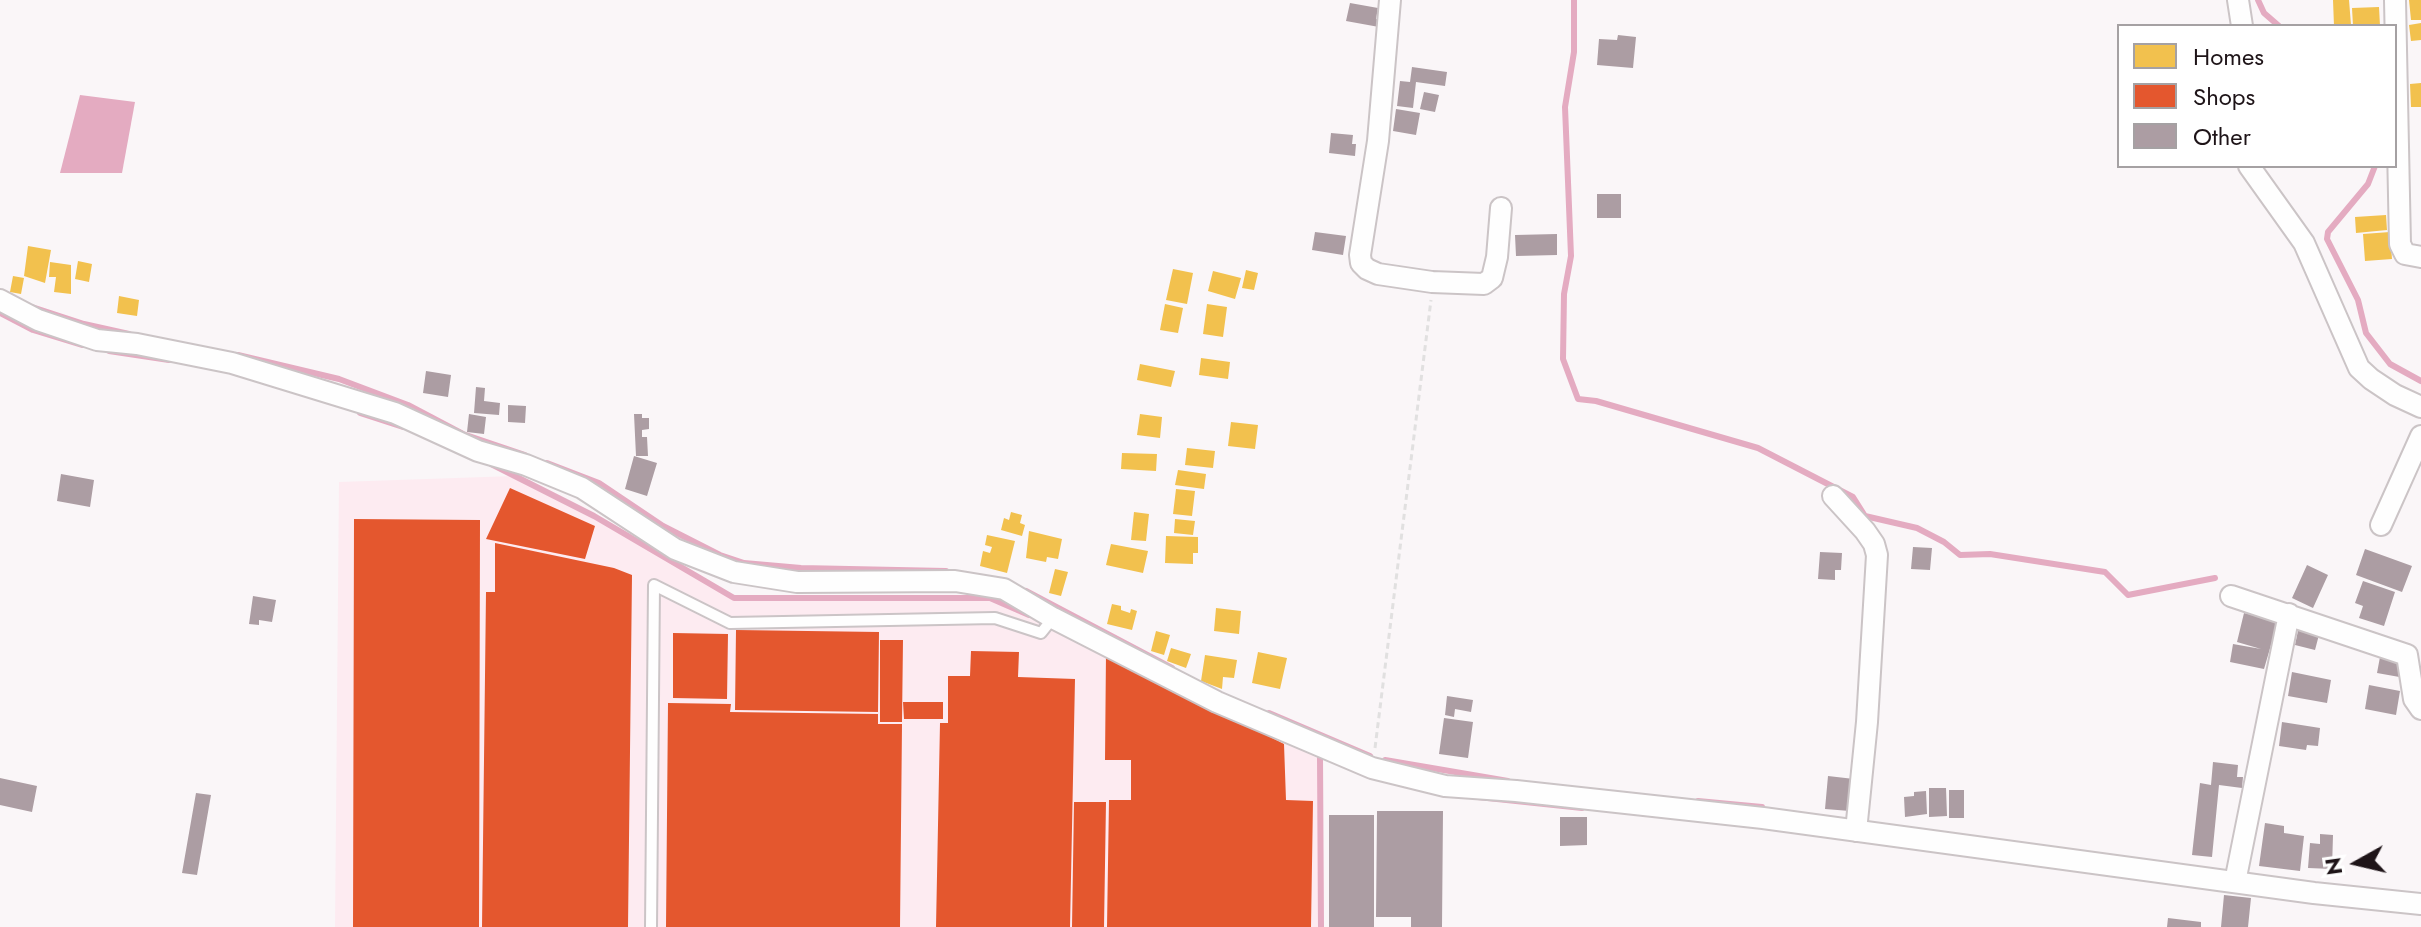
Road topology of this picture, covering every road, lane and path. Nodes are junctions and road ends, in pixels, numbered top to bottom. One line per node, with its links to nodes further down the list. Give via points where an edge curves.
1 (1390, 0): 10 (street, via 1361,263 1378,274)
2 (2238, 0): 4 (street)
3 (2395, 0): 5 (street)
4 (2242, 24)
5 (2395, 24)
6 (2397, 98): 9 (street, via 2400,244 2405,254)
7 (2250, 168): 12 (street, via 2304,243 2359,368)
8 (1501, 208): 10 (street, via 1492,278 1474,285)
9 (2421, 257)
10 (1432, 282): 20 (path)
11 (0, 300): 18 (street, via 38,320 97,340 232,363 395,413 478,451 582,488 675,549 734,572 797,582 955,581 1004,589)
12 (2421, 407)
13 (2421, 436): 15 (street)
14 (1833, 496): 21 (street, via 1865,531 1877,555)
15 (2381, 525)
16 (2231, 596): 17 (street)
17 (2289, 614): 19 (street, via 2407,655 2414,699); 22 (street)
18 (1047, 625): 20 (street); 24 (lane, via 995,618 730,623 654,585)
19 (2421, 709)
20 (1372, 768): 21 (street, via 1445,786)
21 (1856, 831): 22 (street)
22 (2235, 882): 23 (street)
23 (2421, 904)
24 (651, 927)

